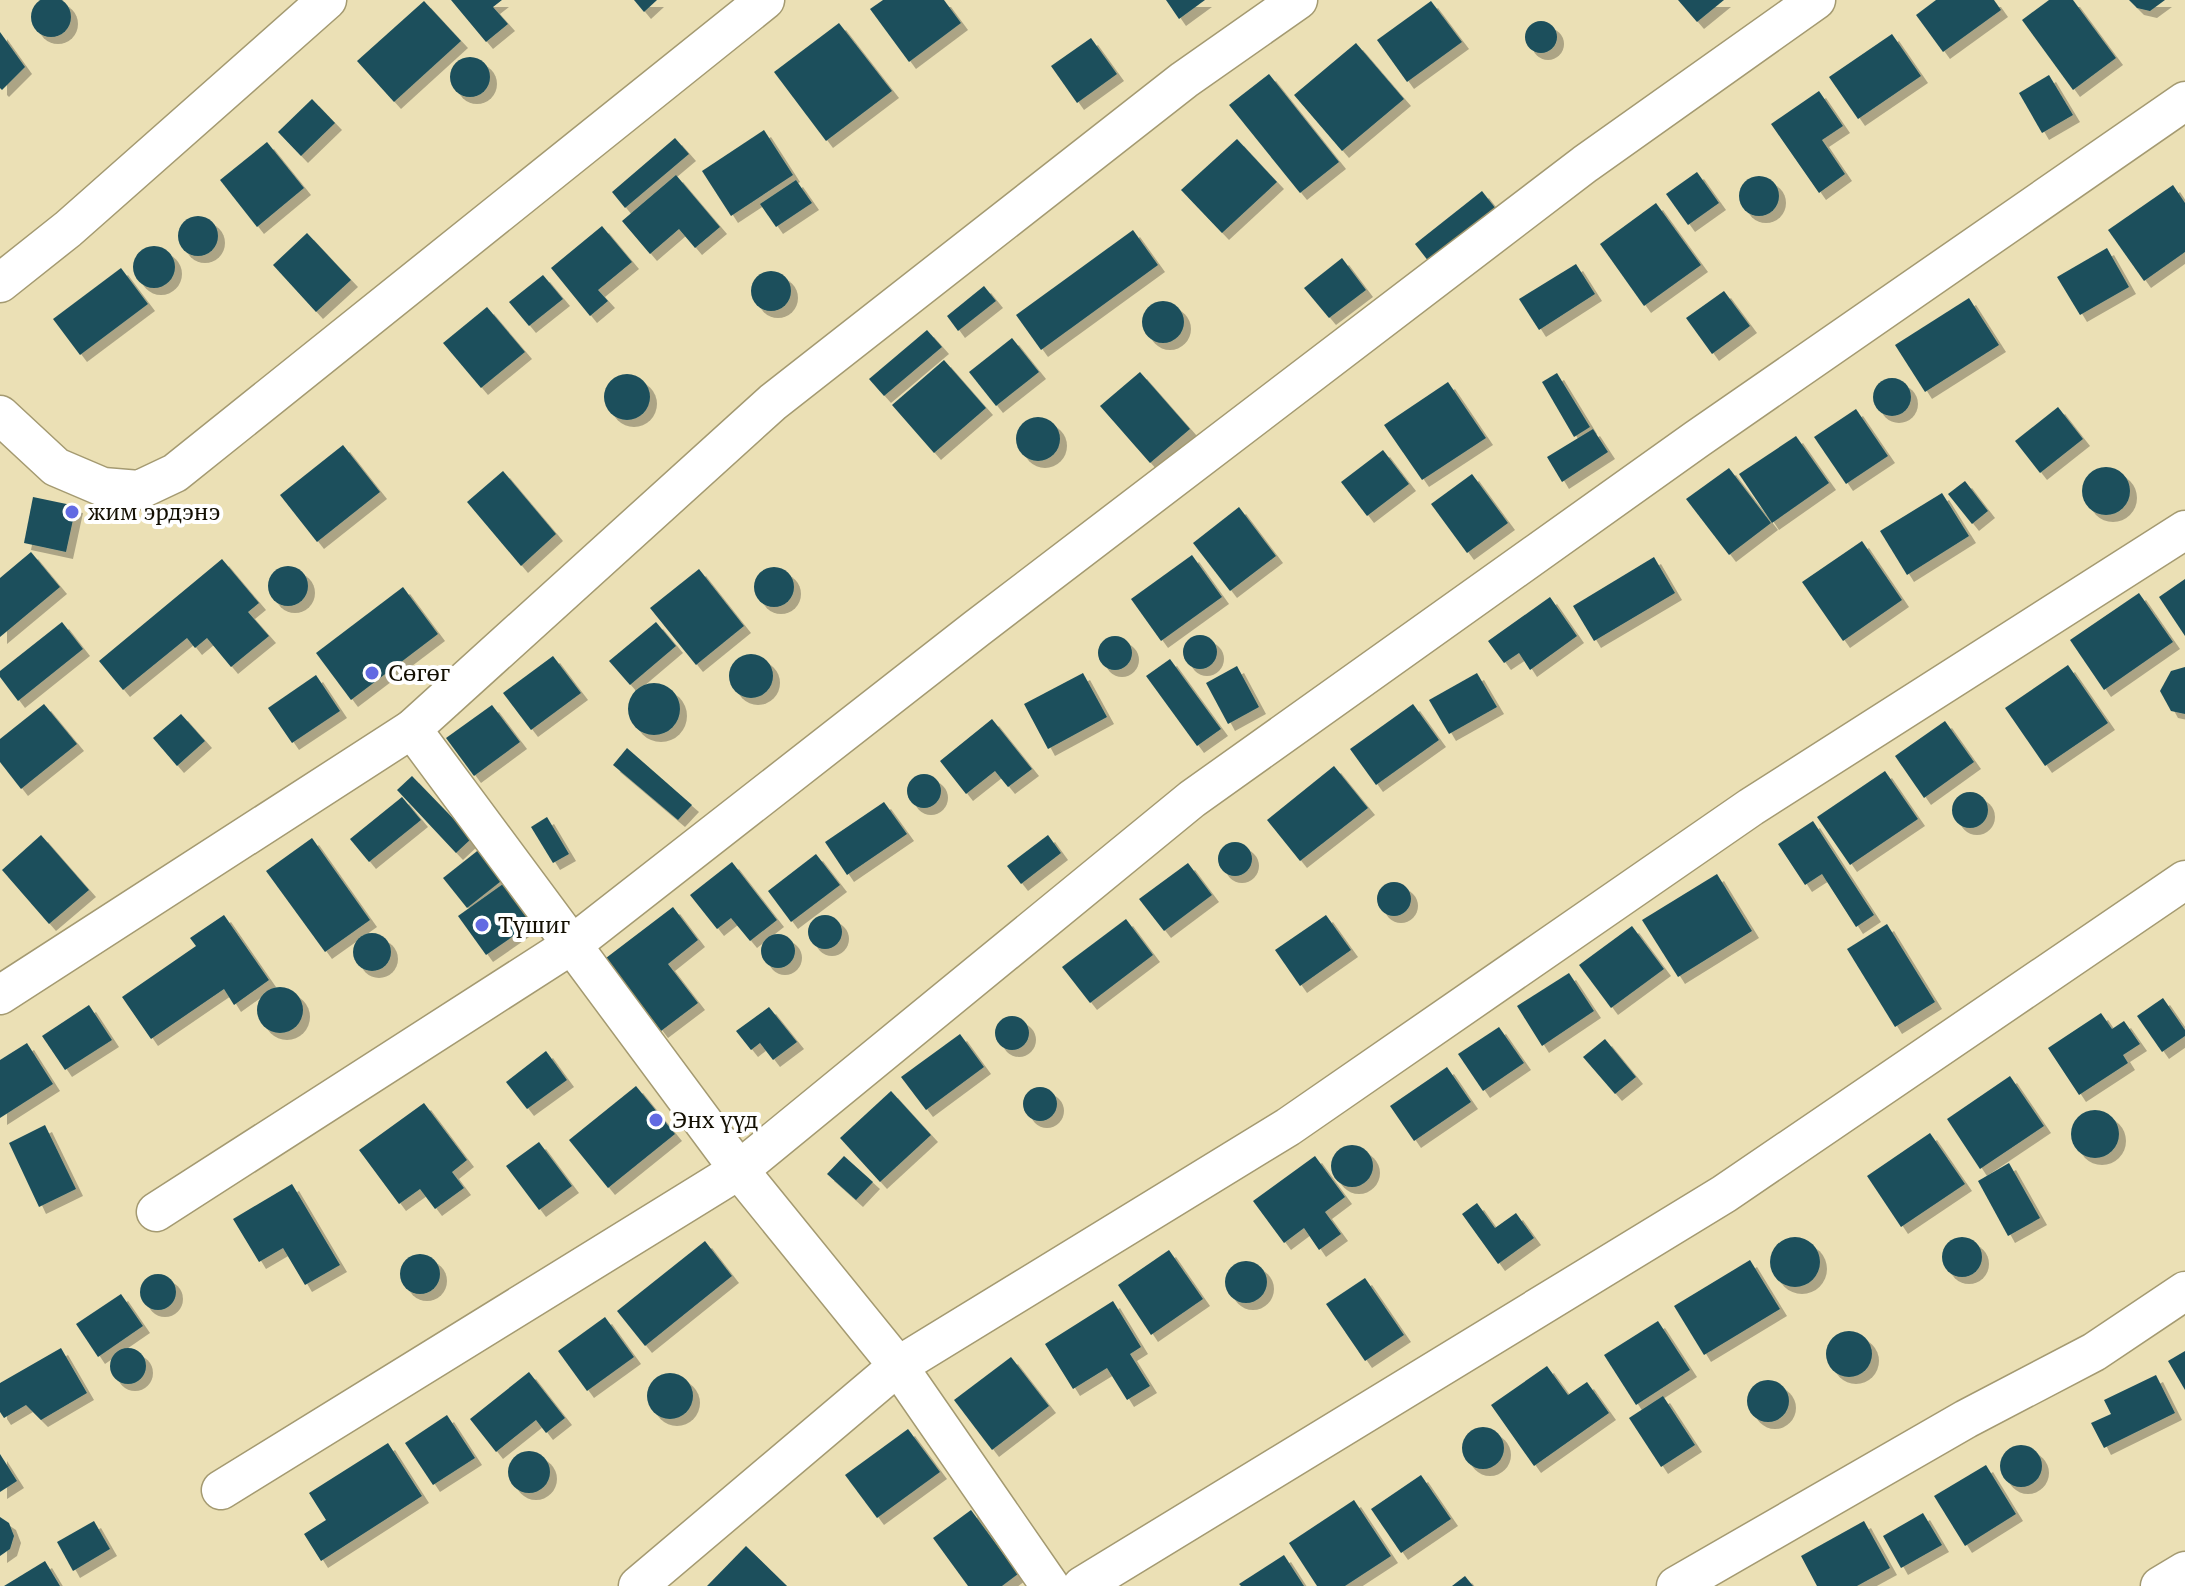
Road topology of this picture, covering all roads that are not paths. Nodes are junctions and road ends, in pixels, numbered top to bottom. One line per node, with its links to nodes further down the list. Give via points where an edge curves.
1 (327, 0): 6 (street)
2 (765, 0): 7 (street, via 175,473 139,490 103,487 56,467)
3 (1298, 0): 9 (street, via 1184,80 773,402)
4 (1816, 0): 11 (street, via 1572,174)
5 (2185, 101): 13 (street, via 1697,439 1192,799)
6 (0, 283)
7 (0, 415)
8 (2185, 530): 16 (street, via 1751,807 1288,1127)
9 (412, 729): 11 (street); 12 (street)
10 (2185, 880): 21 (street, via 1724,1194)
11 (573, 944): 13 (street); 14 (street)
12 (0, 995)
13 (739, 1170): 16 (street); 17 (street)
14 (156, 1212)
15 (2185, 1291): 22 (street, via 2094,1352 1966,1419)
16 (898, 1366): 19 (street); 20 (street)
17 (221, 1490)
18 (2185, 1571): 23 (street)
19 (638, 1586)
20 (1050, 1586)
21 (1082, 1586)
22 (1676, 1586)
23 (2160, 1586)

